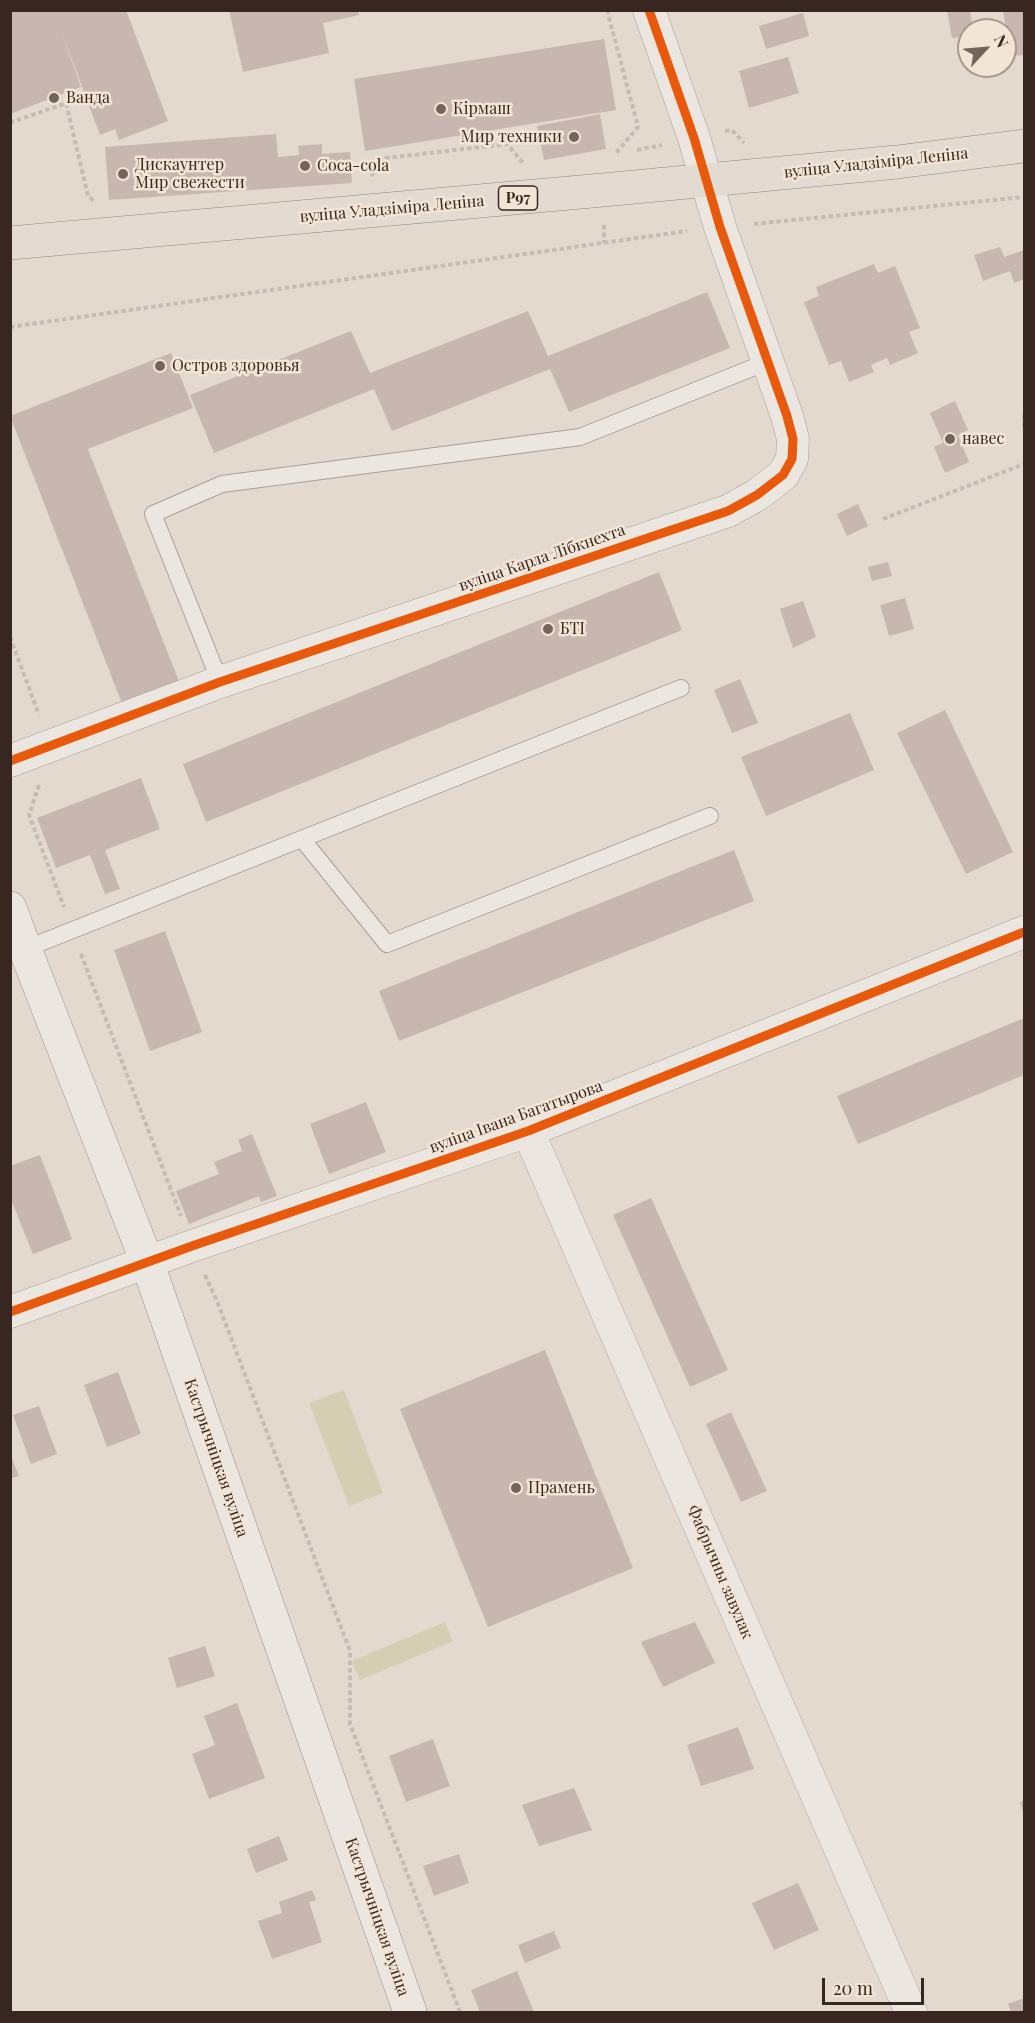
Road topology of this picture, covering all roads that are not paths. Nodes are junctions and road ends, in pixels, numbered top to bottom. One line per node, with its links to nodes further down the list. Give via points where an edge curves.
1 (649, 10): 3 (street, вуліца Карла Лібкнехта)
2 (1024, 146): 3 (main road, вуліца Уладзіміра Леніна / Р97)
3 (707, 180): 4 (main road, вуліца Уладзіміра Леніна / Р97); 5 (street, вуліца Карла Лібкнехта)
4 (10, 243)
5 (767, 362): 6 (street, вуліца Карла Лібкнехта, via 793,439 792,459 783,475 757,495 728,511); 6 (lane, via 580,437 222,484 153,514)
6 (220, 682): 8 (street, вуліца Карла Лібкнехта)
7 (681, 688): 10 (lane)
8 (10, 761)
9 (710, 816): 10 (lane, via 387,944)
10 (302, 839): 13 (lane)
11 (10, 908): 13 (main road, Кастрычніцкая вуліца)
12 (1024, 932): 14 (street, вуліца Івана Багатырова)
13 (25, 949): 15 (main road, Кастрычніцкая вуліца)
14 (528, 1131): 15 (street, вуліца Івана Багатырова); 18 (street, Фабрычны завулак)
15 (147, 1262): 16 (street, вуліца Івана Багатырова); 17 (main road, Кастрычніцкая вуліца)
16 (10, 1312)
17 (410, 2013)
18 (911, 2013)

